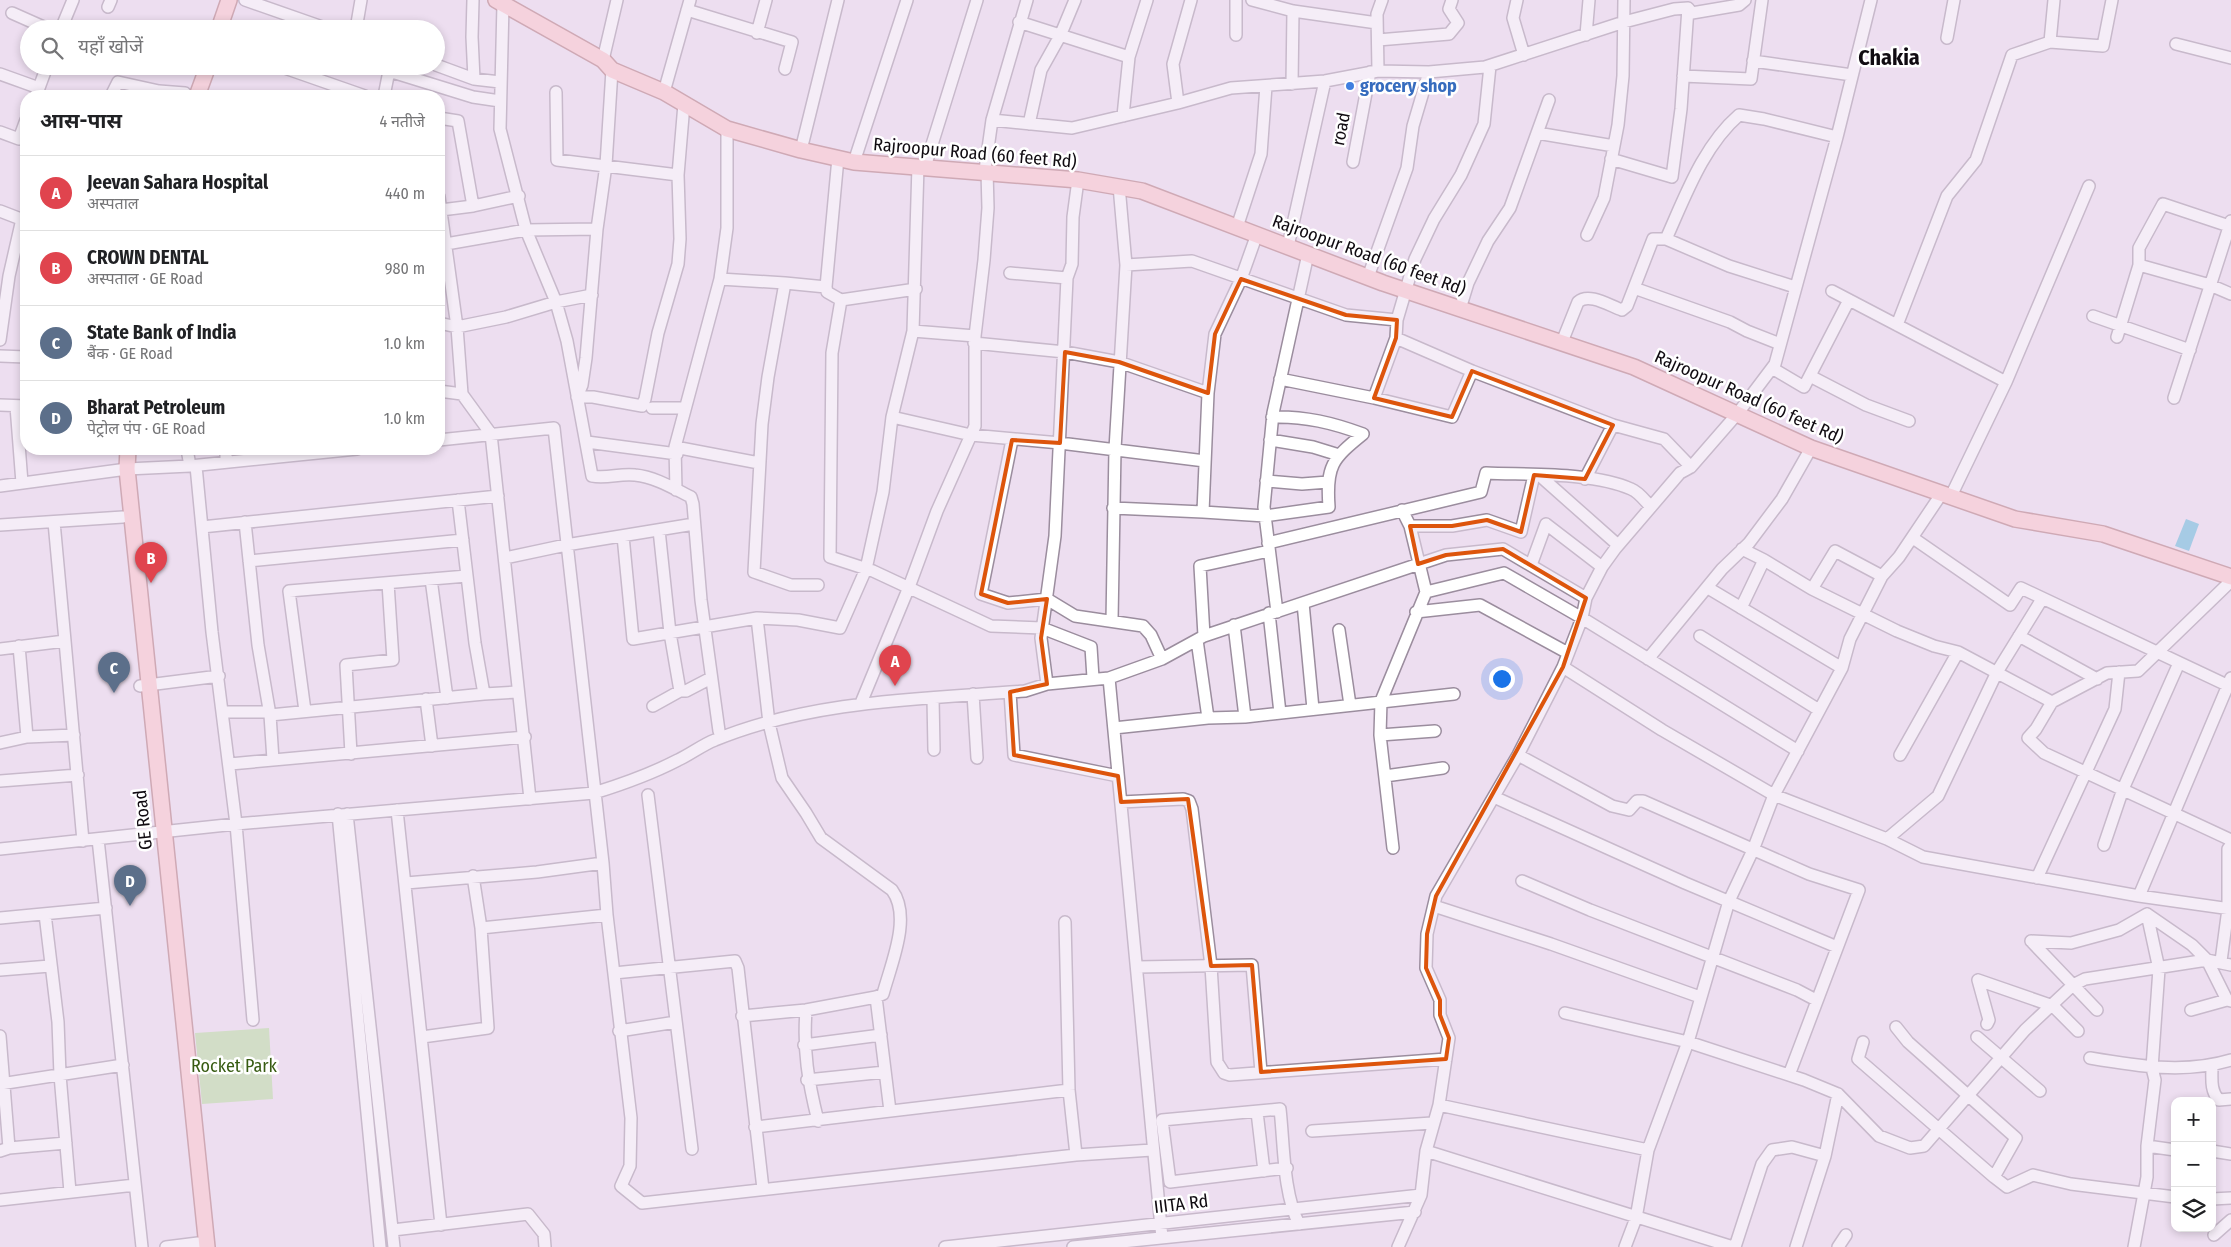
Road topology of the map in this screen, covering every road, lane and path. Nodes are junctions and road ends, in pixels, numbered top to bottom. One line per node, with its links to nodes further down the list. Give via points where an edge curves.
1 (73, 0): 35 (street)
2 (224, 0): 36 (main road)
3 (229, 0): 37 (main road)
4 (245, 0): 38 (street)
5 (362, 0): 39 (street)
6 (473, 0): 70 (street)
7 (617, 0): 55 (street)
8 (766, 0): 43 (street)
9 (838, 0): 99 (street)
10 (907, 0): 102 (street)
11 (977, 0): 105 (street)
12 (1027, 0): 40 (street)
13 (1075, 0): 46 (street)
14 (1147, 0): 52 (street)
15 (1191, 0): 87 (street, via 1173,64)
16 (1236, 0): 44 (street)
17 (1252, 0): 31 (street)
18 (1382, 0): 42 (street, road)
19 (1452, 0): 48 (street, via 1449,9 1458,23 1450,34)
20 (1517, 0): 51 (street, via 1513,18)
21 (1589, 0): 45 (street)
22 (1624, 0): 41 (street)
23 (1746, 0): 32 (street, via 1739,5 1692,13)
24 (1762, 0): 54 (street)
25 (1871, 0): 68 (street)
26 (1954, 0): 47 (street)
27 (2054, 0): 49 (street)
28 (2112, 0): 49 (street, via 2103,46)
29 (499, 2): 55 (main road, Rajroopur Road (60 feet Rd)); 72 (street)
30 (689, 5): 43 (street); 84 (street)
31 (1296, 7): 42 (street); 73 (street)
32 (1688, 8): 41 (street); 69 (street)
33 (12, 13): 34 (street)
34 (28, 20)
35 (65, 20)
36 (217, 20)
37 (222, 20)
38 (302, 20)
39 (358, 20)
40 (1019, 22): 46 (street); 91 (street)
41 (1624, 22): 45 (street); 98 (street, via 1623,76)
42 (1377, 23): 48 (street, road)
43 (757, 33): 58 (street, via 792,42)
44 (1236, 35)
45 (1586, 35): 51 (street)
46 (1060, 36): 52 (street); 92 (street, via 1041,70)
47 (1947, 38)
48 (1378, 40): 59 (street, road)
49 (2050, 42): 156 (street, via 2012,55 1976,160 1947,196)
50 (2176, 44): 53 (street)
51 (1524, 55): 56 (street)
52 (1129, 57): 89 (street)
53 (2231, 58)
54 (1753, 61): 68 (street); 69 (street, via 1751,79)
55 (608, 65): 84 (main road, Rajroopur Road (60 feet Rd)); 104 (street)
56 (1490, 66): 60 (street); 142 (street, via 1484,124 1461,175 1415,258)
57 (445, 68): 70 (street)
58 (785, 68)
59 (1374, 72): 60 (street); 71 (street); 103 (street, road)
60 (1429, 72): 132 (street, via 1413,126 1407,168)
61 (0, 74): 75 (street)
62 (44, 75): 76 (street)
63 (199, 75): 79 (main road)
64 (203, 75): 80 (main road)
65 (305, 75): 81 (street)
66 (388, 75): 82 (street)
67 (409, 75): 86 (street, via 473,97)
68 (1852, 75): 97 (street)
69 (1683, 76): 101 (street, via 1672,177)
70 (474, 79): 72 (street)
71 (1325, 81): 73 (street); 126 (street)
72 (500, 82): 86 (street)
73 (1292, 84): 74 (street)
74 (1266, 86): 87 (street, via 1231,88); 117 (street, via 1261,154)
75 (33, 90)
76 (38, 90)
77 (114, 90): 78 (street, via 118,82)
78 (154, 90)
79 (193, 90)
80 (194, 90)
81 (349, 90)
82 (385, 90)
83 (556, 92): 104 (street, via 557,160)
84 (664, 92): 88 (main road, Rajroopur Road (60 feet Rd))
85 (1549, 100): 95 (street)
86 (500, 101): 111 (street, via 500,129)
87 (1178, 103): 89 (street)
88 (684, 104): 93 (main road, Rajroopur Road (60 feet Rd)); 107 (street)
89 (1123, 116): 92 (street, via 1072,128)
90 (445, 119): 112 (street, via 458,121)
91 (992, 120): 92 (street); 106 (street)
92 (1029, 124)
93 (727, 129): 99 (main road, Rajroopur Road (60 feet Rd)); 135 (street, via 727,228)
94 (0, 132): 96 (street, via 19,139)
95 (1537, 133): 98 (street); 150 (street, via 1510,208 1488,241 1468,283)
96 (20, 136)
97 (1837, 137): 123 (street, via 1739,115 1727,125 1693,180); 139 (street)
98 (1614, 146): 101 (street)
99 (801, 150): 100 (main road, Rajroopur Road (60 feet Rd))
100 (838, 158): 102 (main road, Rajroopur Road (60 feet Rd)); 138 (street)
101 (1611, 159): 122 (street, via 1604,198)
102 (854, 162): 105 (main road, Rajroopur Road (60 feet Rd))
103 (1353, 162)
104 (606, 165): 107 (street); 118 (street)
105 (922, 166): 106 (main road, Rajroopur Road (60 feet Rd)); 141 (street)
106 (986, 171): 108 (main road, Rajroopur Road (60 feet Rd)); 162 (street, via 988,208)
107 (678, 175): 178 (street, via 678,264 658,333 645,400 642,406)
108 (1078, 180): 109 (main road, Rajroopur Road (60 feet Rd)); 133 (street, via 1072,264)
109 (1119, 186): 117 (main road, Rajroopur Road (60 feet Rd), via 1142,191); 128 (street)
110 (2088, 186): 174 (street)
111 (519, 196): 112 (street); 119 (street)
112 (473, 206): 113 (street)
113 (445, 210)
114 (0, 211): 115 (street)
115 (20, 218)
116 (2230, 224): 129 (street, via 2163,204 2139,248); 137 (street)
117 (1237, 227): 121 (main road, Rajroopur Road (60 feet Rd))
118 (597, 229): 119 (street); 145 (street)
119 (526, 230): 125 (street); 149 (street)
120 (20, 231): 131 (street)
121 (1257, 234): 126 (main road, Rajroopur Road (60 feet Rd)); 134 (street)
122 (1587, 235)
123 (1666, 239): 139 (street, via 1730,266); 140 (street, via 1653,239)
124 (445, 240): 125 (street)
125 (446, 244): 157 (street)
126 (1288, 246): 127 (main road, Rajroopur Road (60 feet Rd))
127 (1308, 254): 132 (main road, Rajroopur Road (60 feet Rd)); 146 (street)
128 (1126, 265): 134 (street, via 1192,261); 169 (street)
129 (2139, 265): 137 (street); 154 (street)
130 (1010, 273): 133 (street)
131 (4, 274): 152 (street)
132 (1368, 277): 142 (main road, Rajroopur Road (60 feet Rd))
133 (1067, 278): 166 (street)
134 (1241, 279): 146 (street); 176 (street, via 1215,334)
135 (720, 280): 136 (street); 184 (street)
136 (785, 283): 138 (street); 209 (street, via 768,378)
137 (2210, 285): 144 (street); 165 (street)
138 (826, 287): 147 (street, via 827,292)
139 (1795, 287): 164 (street)
140 (1634, 288): 163 (street, via 1622,310 1589,297 1582,298); 164 (street, via 1730,322)
141 (916, 289): 147 (street); 158 (street)
142 (1406, 290): 150 (main road, Rajroopur Road (60 feet Rd)); 153 (street)
143 (1832, 291): 148 (street)
144 (2231, 294)
145 (592, 295): 149 (street); 178 (street, via 584,375)
146 (1298, 299): 153 (street, via 1346,315); 173 (street)
147 (841, 300): 249 (street, via 832,353 830,557)
148 (1848, 300): 156 (street); 172 (street)
149 (556, 302): 157 (street); 178 (street)
150 (1460, 309): 163 (main road, Rajroopur Road (60 feet Rd))
151 (2093, 316): 154 (street)
152 (1, 319): 161 (street)
153 (1397, 320): 160 (street)
154 (2121, 324): 159 (street); 165 (street)
155 (445, 325): 157 (street)
156 (1897, 325): 174 (street)
157 (457, 327): 177 (street)
158 (913, 331): 162 (street); 187 (street)
159 (2117, 337)
160 (1396, 338): 171 (street); 179 (street)
161 (0, 340)
162 (974, 340): 166 (street); 191 (street, via 975,426)
163 (1562, 342): 185 (main road, Rajroopur Road (60 feet Rd), via 1634,366)
164 (1780, 344): 170 (street)
165 (2190, 350): 180 (street)
166 (1064, 352): 169 (street); 196 (street)
167 (0, 356): 168 (street)
168 (20, 357)
169 (1119, 362): 176 (street); 198 (street)
170 (1772, 368): 172 (street, via 1804,387); 185 (street)
171 (1472, 371): 179 (street, via 1452,418); 189 (street)
172 (1810, 376): 188 (street, via 1866,405)
173 (1280, 379): 179 (street); 186 (street)
174 (2006, 382): 220 (street)
175 (445, 392): 177 (street)
176 (1208, 393): 207 (street)
177 (462, 394): 190 (street)
178 (577, 397): 195 (street)
179 (1374, 398)
180 (2174, 398)
181 (0, 405): 182 (street)
182 (20, 406)
183 (652, 408): 184 (street)
184 (684, 408): 199 (street)
185 (1738, 413): 197 (main road, Rajroopur Road (60 feet Rd)); 211 (street)
186 (1272, 417): 194 (street); 206 (street, via 1291,416 1330,422 1363,434)
187 (892, 418): 191 (street); 249 (street, via 883,492)
188 (1909, 421)
189 (1613, 425): 211 (street, via 1664,439); 214 (street)
190 (491, 434): 192 (street); 221 (street); 239 (street, via 554,428)
191 (971, 435): 193 (street); 257 (street, via 937,511)
192 (445, 439)
193 (1012, 440): 196 (street); 262 (street, via 981,594 1008,603)
194 (1270, 440): 206 (street); 215 (street)
195 (587, 442): 199 (street); 219 (street, via 592,476 603,479 634,475 651,478)
196 (1060, 443): 198 (street); 262 (street, via 1055,536)
197 (1812, 448): 220 (main road, Rajroopur Road (60 feet Rd)); 242 (street, via 1782,499)
198 (1115, 449): 207 (street); 224 (street)
199 (676, 451): 209 (street); 219 (street)
200 (22, 455): 217 (street)
201 (120, 455): 212 (main road, GE Road)
202 (127, 455): 212 (main road, GE Road)
203 (189, 455): 210 (street)
204 (226, 455): 208 (street)
205 (292, 455): 208 (street)
206 (1339, 455): 216 (street, via 1330,466)
207 (1205, 461): 226 (street)
208 (226, 462): 210 (street)
209 (759, 463): 256 (street, via 754,572 790,585)
210 (193, 466): 212 (street); 234 (street)
211 (1691, 466): 223 (street, via 1680,473)
212 (123, 470): 217 (street); 228 (main road, GE Road); 300 (main road, GE Road)
213 (1536, 475): 214 (street); 225 (street, via 1486,473 1481,492); 233 (street, via 1521,532 1487,520 1452,526); 240 (street)
214 (1585, 479): 223 (street, via 1633,489)
215 (1266, 481): 216 (street); 227 (street)
216 (1328, 482): 227 (street, via 1329,507)
217 (22, 483): 218 (street)
218 (0, 486)
219 (676, 490): 231 (street, via 690,497 694,504)
220 (1946, 495): 237 (street); 252 (main road, Rajroopur Road (60 feet Rd), via 2015,519 2103,534)
221 (498, 496): 222 (street); 243 (street)
222 (458, 500): 230 (street); 238 (street)
223 (1651, 507): 240 (street)
224 (1113, 508): 226 (street); 271 (street)
225 (1402, 510): 233 (street); 241 (street)
226 (1203, 512): 227 (street)
227 (1265, 516): 241 (street)
228 (123, 518): 229 (street); 300 (main road, GE Road)
229 (54, 522): 232 (street); 280 (street)
230 (245, 522): 234 (street); 245 (street)
231 (694, 524): 235 (street); 273 (street)
232 (0, 525)
233 (1410, 526): 246 (street)
234 (202, 527): 293 (street)
235 (659, 530): 236 (street); 276 (street)
236 (623, 536): 239 (street); 276 (street, via 633,639)
237 (1912, 538): 251 (street); 263 (street, via 2010,605 2021,588)
238 (463, 540): 245 (street); 250 (street)
239 (566, 545): 243 (street); 350 (street)
240 (1618, 545): 248 (street)
241 (1269, 547): 267 (street); 279 (street, via 1200,566)
242 (1742, 549): 244 (street); 258 (street)
243 (505, 558): 302 (street)
244 (1764, 560): 259 (street); 265 (street)
245 (249, 561): 321 (street)
246 (1418, 564): 247 (street, via 1446,555 1503,549); 260 (street); 264 (street)
247 (1531, 565): 248 (street, via 1546,524); 261 (street)
248 (1602, 567): 261 (street)
249 (866, 569): 257 (street); 269 (street, via 840,628 798,620)
250 (466, 576): 253 (street); 304 (street)
251 (1882, 576): 259 (street, via 1835,551); 268 (street)
252 (2231, 577)
253 (431, 579): 255 (street); 307 (street)
254 (2231, 581): 284 (street)
255 (388, 583): 315 (street, via 393,660 346,665); 318 (street, via 289,591)
256 (818, 585)
257 (910, 587): 274 (street, via 991,626); 312 (street)
258 (1708, 588): 265 (street); 287 (street)
259 (1812, 588): 268 (street)
260 (1426, 592): 266 (street); 270 (street, via 1504,573)
261 (1586, 598): 270 (street)
262 (1047, 599): 271 (street, via 1075,616); 274 (street)
263 (2042, 599): 278 (street); 284 (street)
264 (1303, 603): 267 (street); 316 (street)
265 (1741, 608): 290 (street)
266 (1416, 612): 285 (street, via 1480,606); 310 (street)
267 (1273, 613): 272 (street); 320 (street)
268 (1862, 614): 283 (street, via 1915,639); 290 (street, via 1850,639)
269 (757, 618): 273 (street); 324 (street)
270 (1582, 618): 285 (street); 287 (street)
271 (1112, 621): 286 (street, via 1143,626)
272 (1234, 625): 279 (street); 322 (street)
273 (705, 627): 276 (street); 294 (street)
274 (1042, 628): 295 (street, via 1091,647); 298 (street)
275 (1339, 630): 313 (street)
276 (670, 633): 301 (street)
277 (1700, 636): 317 (street)
278 (2019, 636): 291 (street); 297 (street)
279 (1200, 638): 286 (street); 323 (street)
280 (65, 641): 281 (street); 328 (street)
281 (19, 646): 282 (street); 330 (street)
282 (0, 648)
283 (1958, 652): 291 (street); 338 (street)
284 (2157, 652): 288 (street); 292 (street, via 2138,671)
285 (1568, 653): 289 (street)
286 (1162, 658): 296 (street)
287 (1648, 659): 335 (street)
288 (2179, 663): 299 (street); 349 (street)
289 (1563, 667): 337 (street); 352 (street, via 1662,730)
290 (1842, 668): 317 (street)
291 (1997, 672): 311 (street); 362 (street, via 1938,796)
292 (2119, 672): 297 (street); 343 (street, via 2115,709)
293 (219, 676): 300 (street); 319 (street)
294 (712, 678): 301 (street); 326 (street)
295 (1092, 678): 296 (street); 298 (street)
296 (1109, 678): 325 (street)
297 (2097, 679): 311 (street)
298 (1047, 684): 303 (street)
299 (2230, 684): 357 (street)
300 (144, 685): 360 (main road, GE Road)
301 (680, 691): 314 (street)
302 (517, 692): 304 (street); 331 (street)
303 (1010, 692): 305 (street); 346 (street, via 1014,755)
304 (484, 694): 307 (street)
305 (974, 694): 308 (street); 339 (street)
306 (1454, 694): 310 (street)
307 (447, 698): 309 (street)
308 (933, 698): 312 (street); 334 (street)
309 (426, 699): 315 (street); 333 (street)
310 (1381, 701): 313 (street); 329 (street)
311 (2052, 702): 343 (street, via 2028,738 2044,753)
312 (861, 703): 324 (street)
313 (1350, 705): 316 (street)
314 (653, 706)
315 (348, 708): 318 (street); 336 (street)
316 (1313, 709): 320 (street)
317 (1818, 710): 335 (street)
318 (305, 711): 321 (street)
319 (223, 712): 321 (street); 341 (street)
320 (1280, 713): 322 (street)
321 (269, 714): 340 (street)
322 (1244, 717): 323 (street)
323 (1208, 718): 325 (street)
324 (769, 723): 350 (street, via 714,740 631,781); 398 (street, via 782,778 821,838 897,897 900,926 883,994)
325 (1114, 728): 346 (street)
326 (718, 731)
327 (1435, 731): 329 (street)
328 (74, 735): 330 (street); 345 (street)
329 (1380, 735): 347 (street)
330 (27, 737): 332 (street)
331 (525, 737): 333 (street); 354 (street)
332 (0, 743)
333 (432, 746): 336 (street)
334 (934, 750)
335 (1798, 751): 352 (street)
336 (351, 754): 340 (street)
337 (1518, 755): 353 (street); 369 (street, via 1612,806 1629,810 1637,801 1642,801)
338 (1900, 755)
339 (977, 758)
340 (273, 760): 341 (street)
341 (230, 764): 359 (street)
342 (1443, 768): 347 (street)
343 (2086, 772): 349 (street); 372 (street)
344 (0, 776): 348 (street)
345 (78, 776): 348 (street); 364 (street)
346 (1118, 776): 355 (street)
347 (1385, 776): 367 (street)
348 (0, 781)
349 (2123, 789): 357 (street); 365 (street)
350 (594, 792): 354 (street); 370 (street)
351 (648, 795): 392 (street)
352 (1774, 795): 362 (street); 369 (street)
353 (1494, 796): 376 (street); 377 (street, via 1436,896)
354 (530, 799): 356 (street)
355 (1121, 802): 391 (street, via 1189,801); 393 (street)
356 (397, 810): 358 (street); 374 (street)
357 (2174, 812): 363 (street); 375 (street)
358 (342, 814): 359 (street); 478 (street); 486 (street)
359 (236, 824): 360 (street); 408 (street)
360 (159, 833): 361 (street); 483 (main road, GE Road)
361 (98, 839): 364 (street); 378 (street)
362 (1887, 839): 372 (street, via 1923,857)
363 (2231, 840)
364 (83, 841): 368 (street)
365 (2104, 844)
366 (2231, 845): 379 (street, via 2228,848)
367 (1393, 848)
368 (0, 849)
369 (1753, 850): 376 (street); 386 (street, via 1809,874 1859,890)
370 (603, 863): 371 (street); 382 (street)
371 (473, 876): 374 (street); 385 (street)
372 (2037, 878): 375 (street)
373 (1522, 881): 387 (street)
374 (406, 883): 416 (street)
375 (2140, 896): 379 (street)
376 (1730, 901): 386 (street); 387 (street)
377 (1434, 906): 399 (street); 423 (street, via 1427,934 1426,968 1440,1000 1440,1015 1448,1038)
378 (106, 908): 380 (street); 425 (street)
379 (2229, 909): 389 (street)
380 (45, 914): 383 (street); 390 (street)
381 (2147, 914): 388 (street); 394 (street); 397 (street, via 2119,930 2071,943 2031,941)
382 (607, 915): 385 (street); 396 (street)
383 (0, 918)
384 (1065, 922): 434 (street)
385 (481, 928): 416 (street, via 488,1028)
386 (1837, 948): 400 (street)
387 (1713, 957): 399 (street); 400 (street)
388 (2208, 960): 389 (street); 394 (street); 401 (street)
389 (2226, 963)
390 (50, 966): 395 (street); 430 (street, via 58,1022)
391 (1212, 966): 393 (street); 429 (street, via 1219,1068 1230,1075); 429 (street, via 1252,965)
392 (670, 967): 396 (street); 407 (street, via 735,961); 409 (street)
393 (1137, 967): 452 (street)
394 (2159, 969): 397 (street, via 2084,979); 427 (street)
395 (0, 970)
396 (614, 973): 412 (street)
397 (2073, 985): 402 (street); 404 (street)
398 (876, 998): 403 (street); 414 (street)
399 (1700, 998): 418 (street)
400 (1816, 1000): 431 (street)
401 (2229, 1000): 405 (street)
402 (2053, 1006): 410 (street, via 1978,980 1989,1020); 413 (street); 421 (street)
403 (806, 1010): 407 (street); 420 (street)
404 (2097, 1010)
405 (2191, 1010)
406 (1564, 1013): 418 (street)
407 (742, 1016): 444 (street)
408 (253, 1020)
409 (676, 1022): 412 (street); 449 (street)
410 (1987, 1024)
411 (1896, 1027): 437 (street, via 1908,1042)
412 (619, 1031): 463 (street, via 631,1118 630,1166 621,1186 642,1203)
413 (2078, 1032)
414 (881, 1035): 420 (street); 428 (street)
415 (0, 1036): 433 (street)
416 (422, 1037): 477 (street)
417 (1977, 1037): 421 (street)
418 (1688, 1042): 431 (street); 453 (street)
419 (1863, 1042): 445 (street, via 1858,1059)
420 (804, 1045): 432 (street)
421 (2000, 1057): 435 (street); 437 (street)
422 (2090, 1058): 427 (street)
423 (1446, 1059): 429 (street); 439 (street)
424 (2231, 1060): 426 (street)
425 (122, 1065): 430 (street); 462 (street)
426 (2212, 1066): 427 (street); 438 (street, via 2216,1097 2219,1100)
427 (2152, 1068): 448 (street, via 2155,1080)
428 (885, 1072): 432 (street); 440 (street)
429 (1261, 1072)
430 (60, 1075): 433 (street); 447 (street)
431 (1789, 1075): 436 (street)
432 (807, 1080): 442 (street)
433 (2, 1084): 451 (street)
434 (1069, 1090): 440 (street); 457 (street)
435 (2040, 1090)
436 (1838, 1094): 445 (street, via 1879,1136 1910,1148 1924,1146); 458 (street)
437 (1970, 1095): 445 (street); 461 (street, via 2016,1138)
438 (2231, 1098)
439 (1439, 1104): 443 (street); 453 (street)
440 (890, 1111): 442 (street)
441 (1257, 1112): 459 (street, via 1280,1109); 460 (street); 460 (street, via 1162,1120 1170,1182)
442 (818, 1120): 444 (street)
443 (1432, 1123): 446 (street); 454 (street)
444 (755, 1127): 463 (street)
445 (1940, 1130): 461 (street)
446 (1312, 1131)
447 (66, 1143): 451 (street); 464 (street)
448 (2147, 1146): 450 (street); 465 (street)
449 (692, 1149)
450 (2171, 1149)
451 (5, 1150)
452 (1152, 1150): 457 (street); 475 (street)
453 (1648, 1150): 473 (street)
454 (1426, 1151): 466 (street); 473 (street)
455 (2216, 1152): 456 (street)
456 (2231, 1154)
457 (1076, 1155): 463 (street)
458 (1825, 1156): 493 (street, via 1792,1147 1772,1150 1762,1164); 494 (street)
459 (1286, 1168): 460 (street); 471 (street)
460 (1264, 1171)
461 (1994, 1177): 465 (street, via 2007,1187 2033,1175)
462 (135, 1185): 464 (street); 484 (street)
463 (762, 1189)
464 (70, 1192): 470 (street)
465 (2144, 1194): 467 (street); 496 (street)
466 (1421, 1195): 471 (street, IIITA Rd); 472 (street)
467 (2171, 1197)
468 (2231, 1198): 469 (street)
469 (2216, 1199)
470 (0, 1200)
471 (1291, 1208): 475 (street, IIITA Rd); 476 (street)
472 (1415, 1212): 476 (street, IIITA Rd); 491 (street)
473 (1636, 1218): 492 (street); 493 (street)
474 (2231, 1220): 480 (street)
475 (1161, 1224): 481 (street); 482 (street, IIITA Rd)
476 (1299, 1224): 481 (street, IIITA Rd)
477 (442, 1225): 478 (street); 488 (street, via 528,1214 544,1234)
478 (393, 1230): 487 (street)
479 (1846, 1235): 495 (street)
480 (2214, 1235)
481 (1162, 1238): 490 (street, IIITA Rd)
482 (1040, 1242): 489 (street, IIITA Rd)
483 (201, 1246): 485 (street)
484 (142, 1247)
485 (166, 1247)
486 (380, 1247)
487 (394, 1247)
488 (545, 1247)
489 (945, 1247)
490 (1072, 1247)
491 (1398, 1247)
492 (1625, 1247)
493 (1734, 1247)
494 (1796, 1247)
495 (1838, 1247)
496 (2134, 1247)

